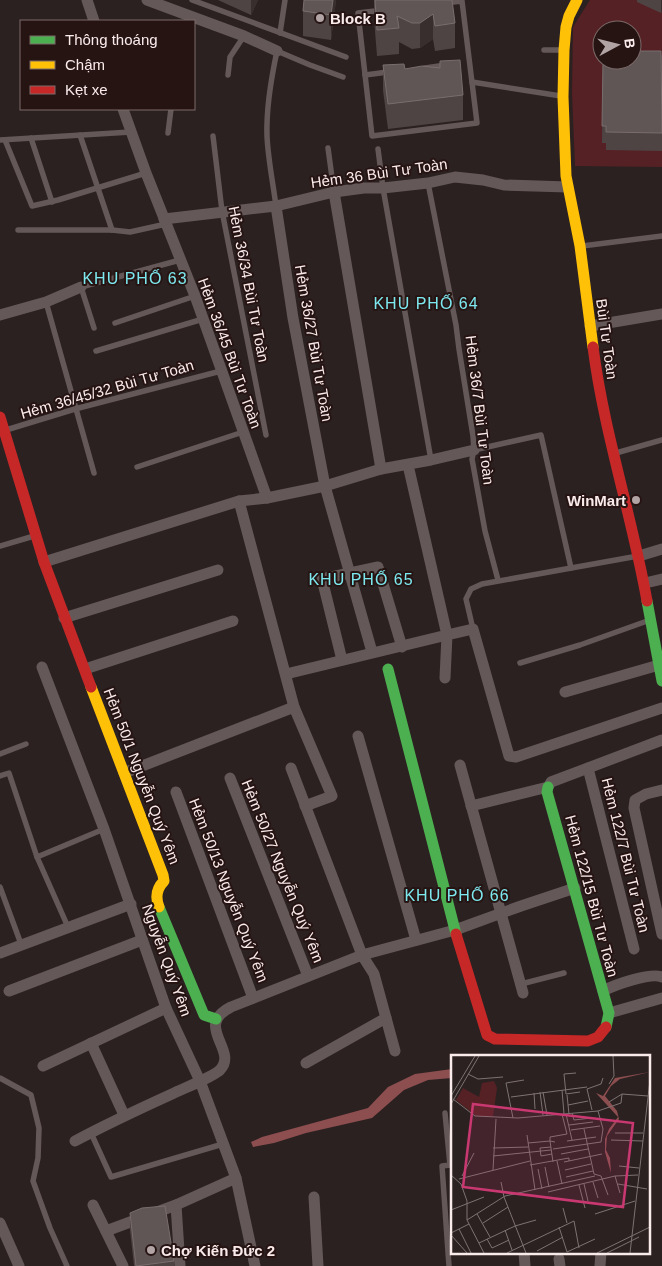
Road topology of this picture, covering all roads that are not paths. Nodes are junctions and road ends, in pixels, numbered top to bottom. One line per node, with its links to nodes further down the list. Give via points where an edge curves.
1 (87, 0): 7 (street)
2 (147, 0): 6 (street)
3 (192, 0): 9 (lane)
4 (286, 0): 9 (lane)
5 (577, 0): 12 (street, Bùi Tư Toàn, via 569,16)
6 (183, 17)
7 (94, 20)
8 (195, 21): 10 (street)
9 (280, 33): 14 (lane)
10 (244, 36): 13 (street); 21 (lane, via 230,57)
11 (544, 50): 12 (lane)
12 (564, 50): 24 (street, Bùi Tư Toàn)
13 (278, 51): 22 (lane); 42 (lane, via 267,114)
14 (346, 57)
15 (470, 62): 16 (lane); 20 (lane, via 462,1 358,13); 23 (lane)
16 (460, 64)
17 (451, 65): 18 (lane)
18 (422, 68)
19 (394, 72): 20 (lane)
20 (365, 75): 23 (lane, via 372,136 477,124)
21 (228, 76)
22 (343, 77)
23 (472, 82): 24 (lane)
24 (563, 97): 37 (street, Bùi Tư Toàn)
25 (124, 110): 27 (street, Hẻm 36/45 Bùi Tư Toàn)
26 (171, 110): 28 (lane)
27 (131, 132): 29 (lane); 35 (street, Hẻm 36/45 Bùi Tư Toàn)
28 (168, 133)
29 (80, 135): 31 (lane); 38 (lane)
30 (213, 136): 43 (lane, Hẻm 36/34 Bùi Tư Toàn)
31 (30, 138): 32 (lane); 41 (lane)
32 (3, 140): 41 (lane, via 32,206)
33 (328, 148): 40 (lane)
34 (378, 149): 39 (lane)
35 (146, 173): 38 (lane); 44 (street, Hẻm 36/45 Bùi Tư Toàn)
36 (428, 183): 37 (street, Hẻm 36 Bùi Tư Toàn, via 455,177 504,185); 39 (street, Hẻm 36 Bùi Tư Toàn); 67 (lane, Hẻm 36/7 Bùi Tư Toàn, via 456,325)
37 (568, 187): 48 (street, Bùi Tư Toàn)
38 (98, 188): 41 (lane); 46 (lane)
39 (383, 188): 40 (street, Hẻm 36 Bùi Tư Toàn); 69 (lane)
40 (334, 192): 42 (street, Hẻm 36 Bùi Tư Toàn); 72 (street)
41 (52, 202)
42 (276, 206): 43 (street, Hẻm 36 Bùi Tư Toàn); 74 (street, Hẻm 36/27 Bùi Tư Toàn, via 293,318)
43 (222, 212): 44 (street, Hẻm 36 Bùi Tư Toàn); 65 (lane, Hẻm 36/34 Bùi Tư Toàn)
44 (165, 221): 46 (lane, via 130,232); 49 (street, Hẻm 36/45 Bùi Tư Toàn)
45 (18, 230): 46 (lane)
46 (112, 230)
47 (662, 236): 48 (lane)
48 (580, 246): 57 (street, Bùi Tư Toàn)
49 (180, 260): 50 (lane); 51 (street, Hẻm 36/45 Bùi Tư Toàn)
50 (81, 287): 52 (street); 58 (lane)
51 (195, 296): 55 (street, Hẻm 36/45 Bùi Tư Toàn); 56 (lane)
52 (46, 302): 54 (street); 61 (lane)
53 (662, 314): 57 (street)
54 (0, 315)
55 (203, 319): 59 (lane); 60 (street, Hẻm 36/45 Bùi Tư Toàn)
56 (115, 323)
57 (590, 326): 68 (street, Bùi Tư Toàn, via 598,385)
58 (94, 328)
59 (96, 351)
60 (221, 370): 61 (lane, Hẻm 36/45/32 Bùi Tư Toàn); 64 (street, Hẻm 36/45 Bùi Tư Toàn)
61 (75, 410): 63 (lane, Hẻm 36/45/32 Bùi Tư Toàn); 73 (lane)
62 (0, 417): 63 (street, Hẻm 50/1 Nguyễn Quý Yêm)
63 (2, 432): 77 (street, Hẻm 50/1 Nguyễn Quý Yêm)
64 (243, 432): 71 (lane); 75 (street, Hẻm 36/45 Bùi Tư Toàn)
65 (266, 436)
66 (662, 440): 68 (lane)
67 (474, 450): 69 (street); 82 (lane, via 541,434); 86 (lane, Hẻm 36/7 Bùi Tư Toàn, via 472,459 485,531)
68 (616, 453): 80 (street, Bùi Tư Toàn)
69 (431, 460): 70 (street)
70 (408, 465): 72 (street); 92 (street)
71 (137, 467)
72 (381, 469): 74 (street)
73 (94, 473)
74 (325, 486): 75 (street); 84 (street, Hẻm 36/27 Bùi Tư Toàn)
75 (266, 498): 76 (street)
76 (239, 501): 81 (street); 102 (street)
77 (37, 535): 78 (lane); 81 (street, Hẻm 50/1 Nguyễn Quý Yêm)
78 (0, 546)
79 (662, 550): 80 (street)
80 (639, 556): 82 (lane); 87 (street, Bùi Tư Toàn)
81 (44, 562): 88 (street, Hẻm 50/1 Nguyễn Quý Yêm)
82 (571, 568): 86 (lane)
83 (218, 570): 88 (street)
84 (350, 573): 94 (street, via 378,566); 95 (street, Hẻm 36/27 Bùi Tư Toàn); 96 (street, via 322,579)
85 (662, 579): 87 (street)
86 (498, 580): 91 (lane, via 482,584 468,593 466,599)
87 (645, 583): 89 (street, Bùi Tư Toàn)
88 (64, 618): 100 (street, Hẻm 50/1 Nguyễn Quý Yêm)
89 (650, 620): 93 (street, Bùi Tư Toàn); 97 (lane)
90 (233, 621): 100 (street)
91 (473, 629): 92 (street); 107 (street, via 509,756 516,757)
92 (447, 635): 94 (street); 103 (street)
93 (658, 642): 98 (street, Bùi Tư Toàn)
94 (402, 647): 95 (street)
95 (372, 652): 96 (street)
96 (342, 660): 102 (street)
97 (520, 663)
98 (658, 665): 104 (street, Bùi Tư Toàn); 105 (street)
99 (42, 667): 123 (street, Nguyễn Quý Yêm)
100 (85, 669): 115 (street, Hẻm 50/1 Nguyễn Quý Yêm)
101 (388, 669): 131 (street)
102 (286, 674): 106 (street)
103 (446, 678)
104 (662, 680)
105 (565, 692)
106 (294, 707): 115 (street); 121 (street, via 332,796)
107 (662, 708)
108 (358, 736): 134 (street)
109 (662, 740): 114 (street)
110 (26, 744): 111 (lane)
111 (0, 754)
112 (460, 765): 122 (street)
113 (291, 768): 121 (street)
114 (588, 768): 118 (street, via 551,782); 136 (street, Hẻm 122/7 Bùi Tư Toàn)
115 (124, 773): 150 (street, Hẻm 50/1 Nguyễn Quý Yêm, via 163,875 164,881 156,900 204,1015)
116 (0, 776): 124 (lane, via 9,772)
117 (230, 778): 140 (street, Hẻm 50/27 Nguyễn Quý Yêm)
118 (548, 787): 122 (street); 127 (street, Hẻm 122/15 Bùi Tư Toàn)
119 (662, 790): 125 (street, via 635,800 634,808)
120 (176, 792): 145 (street, Hẻm 50/13 Nguyễn Quý Yêm)
121 (305, 806): 138 (street)
122 (471, 806): 129 (street)
123 (104, 829): 124 (lane); 128 (street, Nguyễn Quý Yêm)
124 (37, 857): 130 (lane)
125 (656, 883): 132 (street)
126 (0, 887): 135 (lane)
127 (575, 888): 129 (street); 144 (street, Hẻm 122/15 Bùi Tư Toàn)
128 (130, 904): 130 (street); 133 (street, Nguyễn Quý Yêm)
129 (501, 913): 131 (street); 142 (street)
130 (68, 927): 135 (street)
131 (455, 930): 134 (street); 148 (street, via 484,1029 495,1039 588,1042 604,1034)
132 (662, 934)
133 (142, 940): 143 (street); 147 (street, Nguyễn Quý Yêm)
134 (416, 940): 138 (street)
135 (21, 944): 137 (street)
136 (634, 950)
137 (0, 953)
138 (362, 955): 140 (street); 149 (street, via 374,974)
139 (564, 973): 142 (lane)
140 (308, 976): 145 (street)
141 (662, 977): 144 (street, via 625,982)
142 (522, 988)
143 (9, 991)
144 (603, 991): 148 (street, Hẻm 122/15 Bùi Tư Toàn)
145 (253, 998): 150 (street, via 223,1011)
146 (662, 998): 148 (street)
147 (166, 1008): 151 (street); 156 (street, Nguyễn Quý Yêm)
148 (609, 1013)
149 (386, 1018): 152 (street); 153 (street)
150 (216, 1019): 156 (street, via 215,1029 224,1059 220,1070)
151 (91, 1044): 154 (street); 158 (street)
152 (394, 1052)
153 (306, 1063)
154 (43, 1066)
155 (0, 1078): 170 (lane, via 31,1095 39,1128 33,1181)
156 (200, 1081): 158 (street); 161 (street, Nguyễn Quý Yêm)
157 (445, 1113): 175 (lane, via 450,1165 442,1166)
158 (124, 1115): 159 (street)
159 (91, 1133): 160 (street); 161 (lane, via 111,1177)
160 (75, 1141)
161 (223, 1144): 162 (street, Nguyễn Quý Yêm)
162 (236, 1178): 165 (street); 173 (street, Nguyễn Quý Yêm)
163 (314, 1197): 174 (street)
164 (94, 1205): 167 (street)
165 (176, 1205): 167 (street); 172 (street)
166 (0, 1223): 168 (street)
167 (106, 1232): 171 (street)
168 (5, 1245): 169 (street)
169 (19, 1266)
170 (67, 1266)
171 (123, 1266)
172 (180, 1266)
173 (254, 1266)
174 (318, 1266)
175 (449, 1266)

